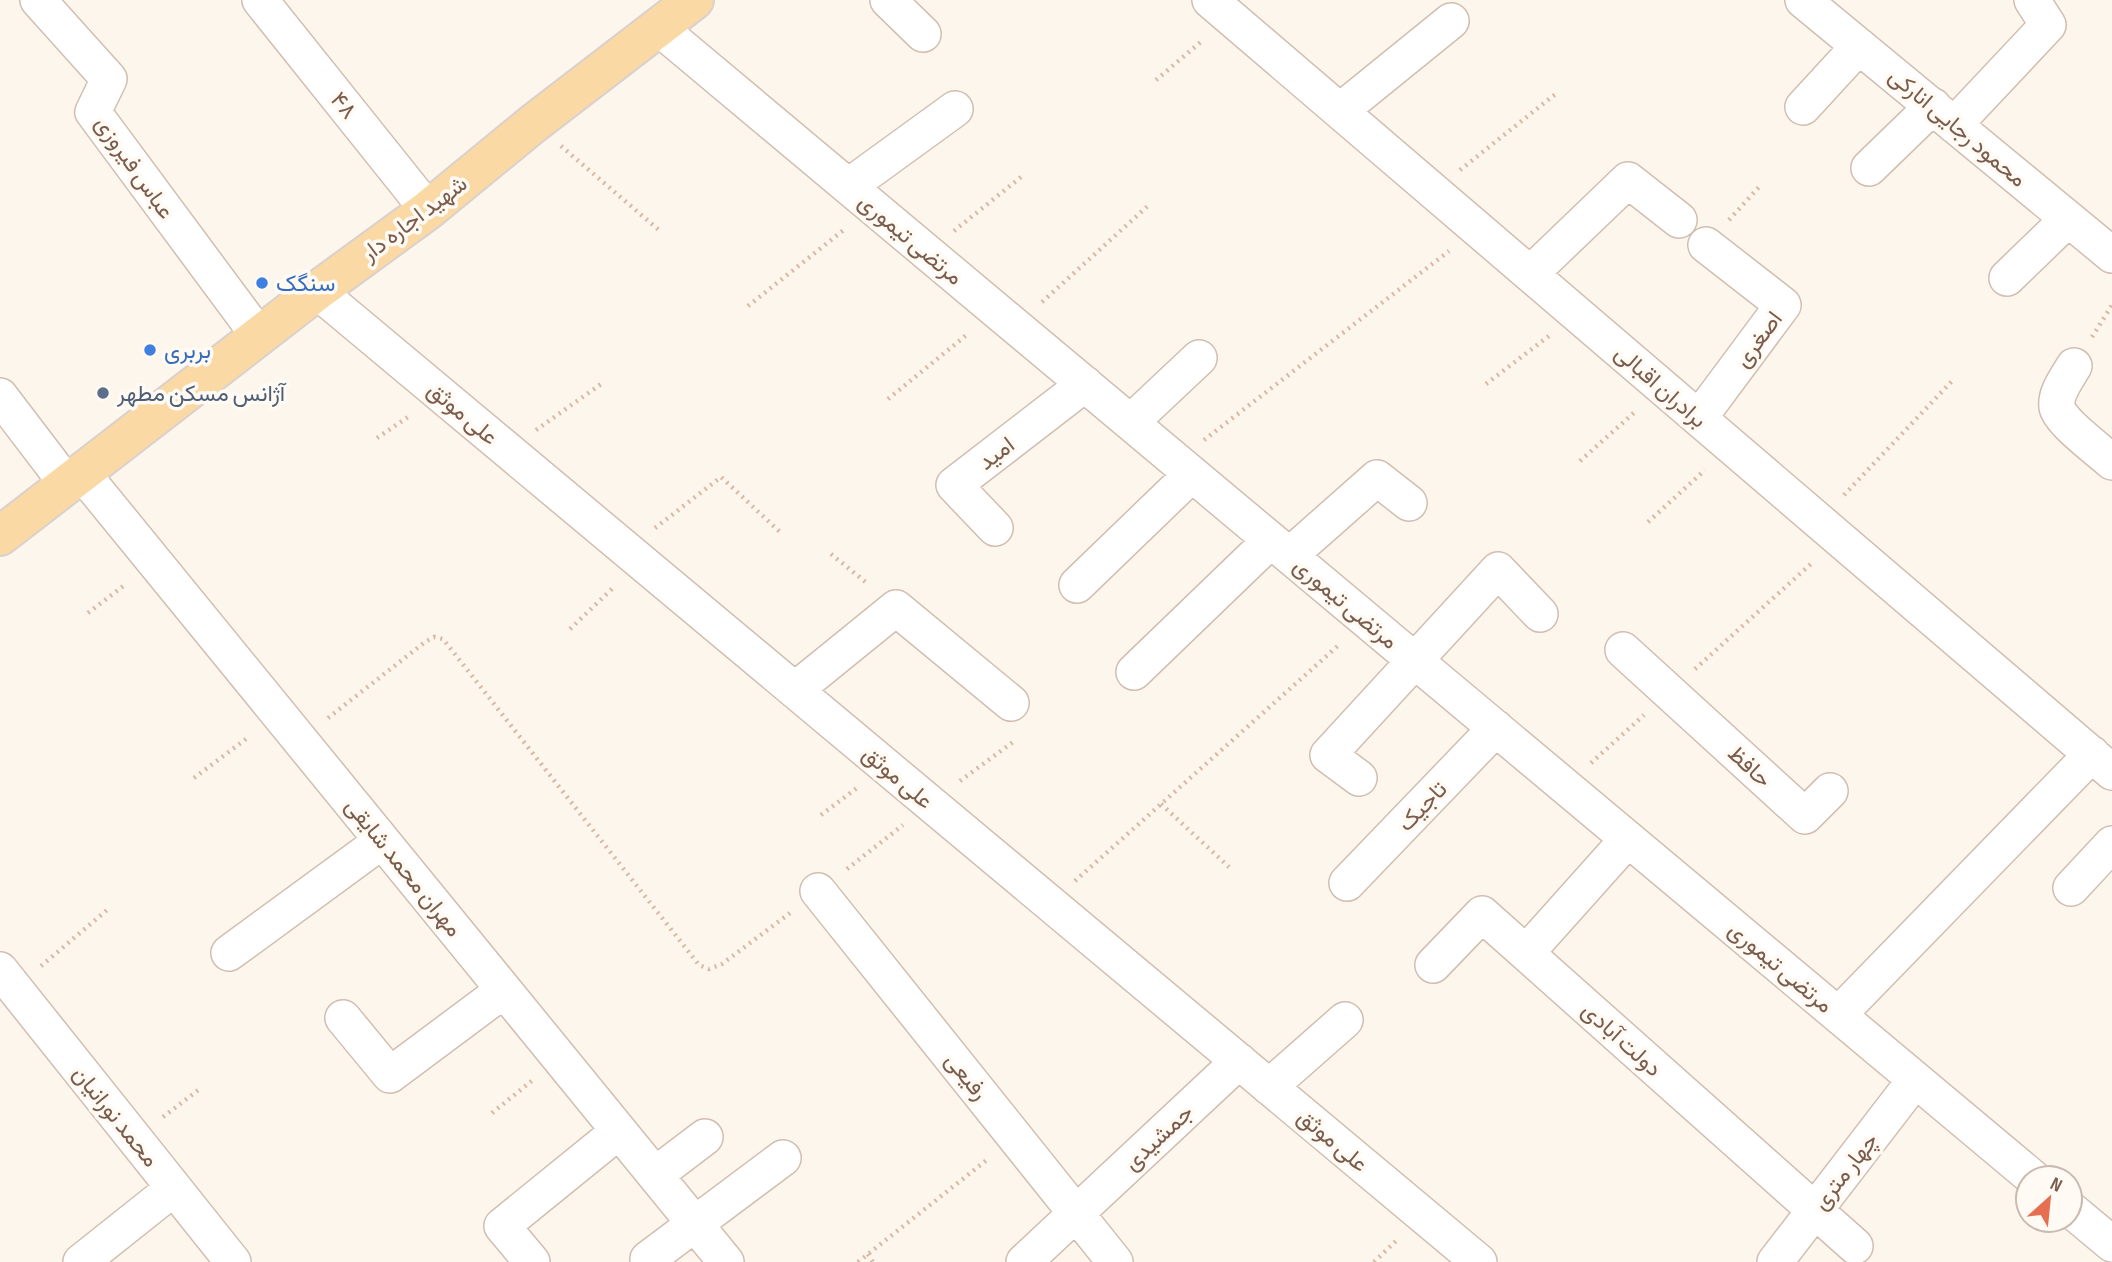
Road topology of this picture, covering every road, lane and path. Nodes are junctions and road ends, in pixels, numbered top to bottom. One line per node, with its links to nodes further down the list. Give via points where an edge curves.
1 (38, 0): 37 (street, عباس فیروزی, via 109,79 93,112)
2 (260, 0): 23 (street, ۴۸)
3 (888, 0): 9 (street)
4 (1803, 0): 10 (street, محمود رجایی انارکی)
5 (2032, 0): 16 (street, via 2048,25)
6 (1220, 8): 11 (path); 15 (street, برادران اقبالی)
7 (675, 10): 17 (main road, شهید اجاره دار); 21 (street, مرتضی تیموری)
8 (1451, 22): 15 (street)
9 (923, 34)
10 (1859, 46): 13 (street); 16 (street, محمود رجایی انارکی)
11 (1156, 80)
12 (1558, 92): 20 (path)
13 (1803, 107)
14 (955, 109): 21 (street)
15 (1340, 111): 20 (street, برادران اقبالی)
16 (1943, 116): 18 (street); 24 (street, محمود رجایی انارکی)
17 (534, 123): 23 (main road, شهید اجاره دار); 27 (path)
18 (1869, 167)
19 (1021, 177): 30 (path)
20 (1433, 191): 26 (street, برادران اقبالی)
21 (861, 197): 30 (street, مرتضی تیموری); 34 (path)
22 (1150, 204): 36 (path)
23 (428, 210): 33 (main road, شهید اجاره دار)
24 (2068, 219): 29 (street, محمود رجایی انارکی); 32 (street)
25 (1679, 220): 31 (street, via 1628,180)
26 (1477, 229): 31 (street, برادران اقبالی); 53 (path)
27 (660, 231)
28 (1706, 245): 47 (street, اصغری, via 1783,305)
29 (2110, 248)
30 (928, 253): 36 (street, مرتضی تیموری)
31 (1530, 274): 35 (street, برادران اقبالی)
32 (2007, 278)
33 (317, 291): 37 (main road, شهید اجاره دار); 50 (street, علی موثق)
34 (748, 306)
35 (1578, 314): 43 (path); 44 (street, برادران اقبالی)
36 (1006, 318): 42 (street, مرتضی تیموری); 46 (path)
37 (259, 336): 54 (main road, شهید اجاره دار)
38 (1199, 358): 48 (street)
39 (2074, 366): 52 (street, via 2059,393 2057,408 2063,419)
40 (1952, 381): 58 (path)
41 (604, 382): 50 (path)
42 (1085, 384): 48 (street, مرتضی تیموری); 57 (street, امید, via 954,485)
43 (1486, 384)
44 (1662, 386): 47 (street, برادران اقبالی); 51 (path)
45 (0, 396): 54 (street, مهران محمد شایقی)
46 (888, 399)
47 (1699, 418): 49 (street, برادران اقبالی)
48 (1131, 422): 53 (street, مرتضی تیموری)
49 (1732, 446): 56 (path); 58 (street, برادران اقبالی)
50 (508, 451): 63 (street, علی موثق)
51 (1580, 461)
52 (2112, 462)
53 (1184, 468): 61 (street, مرتضی تیموری); 65 (street)
54 (74, 479): 60 (main road, شهید اجاره دار); 64 (street, مهران محمد شایقی)
55 (1409, 503): 61 (street, via 1377,478)
56 (1648, 522)
57 (995, 528)
58 (1829, 530): 75 (path); 80 (street, برادران اقبالی)
59 (780, 531): 63 (path, via 721,477)
60 (0, 536)
61 (1280, 547): 69 (street, مرتضی تیموری); 73 (street)
62 (831, 554): 66 (path)
63 (634, 556): 70 (path); 74 (street, علی موثق)
64 (155, 563): 67 (path); 77 (street, مهران محمد شایقی)
65 (1077, 585)
66 (896, 608): 74 (street); 76 (street)
67 (88, 613)
68 (1541, 614): 72 (street, via 1498,570)
69 (1367, 620): 72 (street, مرتضی تیموری); 87 (path)
70 (570, 629)
71 (1623, 650): 75 (street)
72 (1414, 660): 78 (street, مرتضی تیموری); 83 (street, via 1328,755)
73 (1133, 672)
74 (795, 690): 81 (street, علی موثق)
75 (1670, 692): 84 (path); 85 (street, حافظ, via 1805,816)
76 (1010, 703)
77 (289, 727): 82 (path); 90 (street, مهران محمد شایقی); 95 (path, via 425,642 443,639 699,965 709,969 722,964)
78 (1496, 729): 84 (street, مرتضی تیموری); 93 (street, تاجیک)
79 (1013, 742): 86 (path)
80 (2102, 763): 103 (street)
81 (885, 766): 86 (street, علی موثق); 88 (path)
82 (194, 778)
83 (1359, 778)
84 (1565, 786): 89 (street, مرتضی تیموری)
85 (1830, 791)
86 (931, 804): 95 (path); 96 (street, علی موثق)
87 (1161, 804): 92 (path); 96 (path)
88 (821, 815)
89 (1628, 839): 99 (street); 103 (street, مرتضی تیموری)
90 (382, 841): 98 (street); 102 (street, مهران محمد شایقی)
91 (2112, 844): 94 (street)
92 (1229, 867)
93 (1347, 883)
94 (2071, 888)
95 (818, 891): 113 (street, رفیعی)
96 (1050, 904): 107 (street, علی موثق)
97 (107, 910): 101 (path)
98 (229, 953)
99 (1526, 953): 100 (street, دولت آبادی, via 1482,914); 120 (street, دولت آبادی)
100 (1433, 965)
101 (5, 986): 115 (street, محمد نورانیان)
102 (504, 990): 104 (street, via 390,1075); 106 (street, مهران محمد شایقی)
103 (1838, 1014): 108 (street, مرتضی تیموری)
104 (343, 1018)
105 (1345, 1020): 109 (street)
106 (559, 1058): 111 (path); 112 (street, مهران محمد شایقی)
107 (1239, 1061): 109 (street, علی موثق); 121 (street, جمشیدی)
108 (1915, 1080): 117 (street, مرتضی تیموری); 120 (street, چهار متری)
109 (1269, 1087): 136 (street, علی موثق)
110 (201, 1088): 115 (path)
111 (492, 1113)
112 (619, 1131): 118 (street, مهران محمد شایقی); 130 (street, via 502,1226)
113 (1016, 1136): 121 (street, رفیعی); 126 (path)
114 (705, 1137): 118 (street)
115 (134, 1139): 119 (street, محمد نورانیان)
116 (783, 1158): 123 (street)
117 (2016, 1164)
118 (655, 1175): 123 (street, مهران محمد شایقی)
119 (174, 1188): 128 (street); 129 (street, محمد نورانیان)
120 (1815, 1210): 125 (street, دولت آبادی); 137 (street, چهار متری)
121 (1077, 1213): 134 (street, جمشیدی); 135 (street, رفیعی)
122 (2084, 1221): 124 (street)
123 (694, 1224): 127 (street); 131 (street, مهران محمد شایقی)
124 (2112, 1244)
125 (1855, 1246)
126 (868, 1254): 132 (path); 133 (path)
127 (649, 1259)
128 (81, 1262)
129 (233, 1262)
130 (531, 1262)
131 (726, 1262)
132 (858, 1262)
133 (873, 1262)
134 (1024, 1262)
135 (1115, 1262)
136 (1479, 1262)
137 (1775, 1262)

